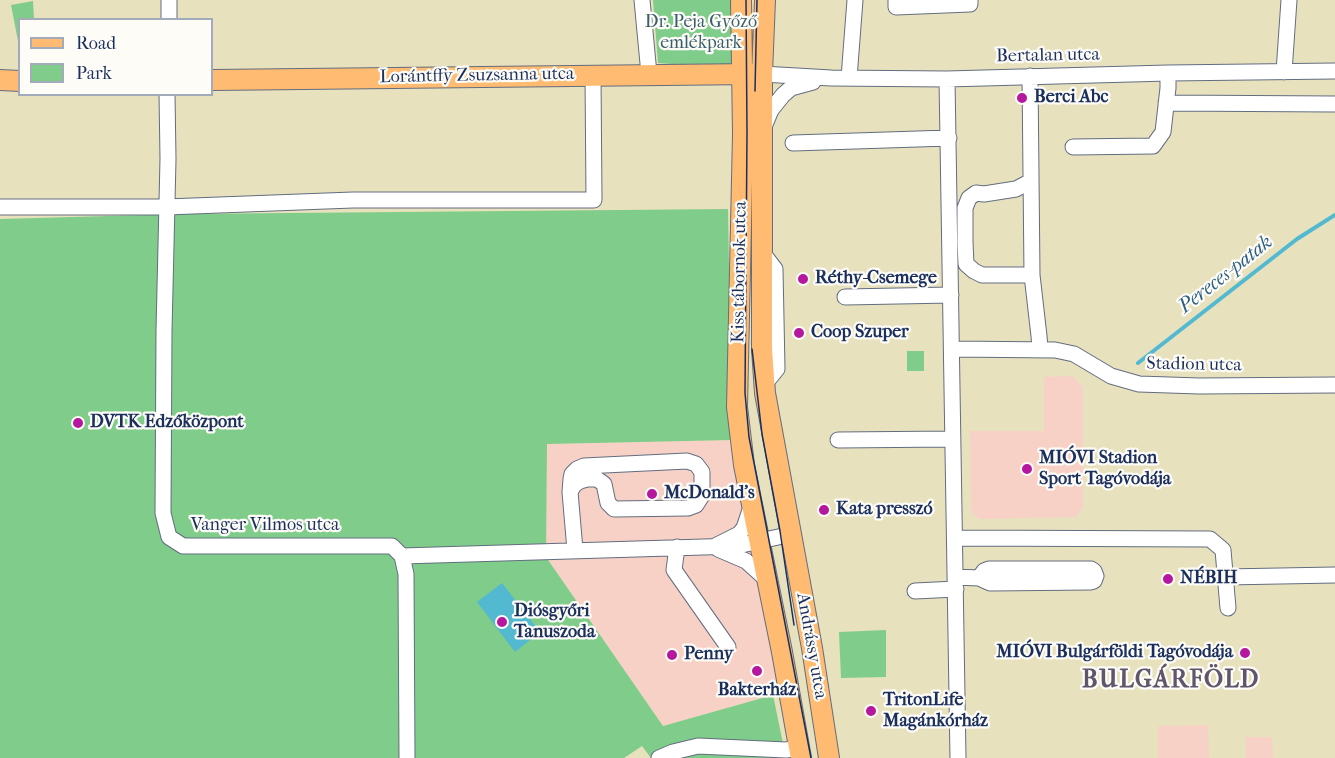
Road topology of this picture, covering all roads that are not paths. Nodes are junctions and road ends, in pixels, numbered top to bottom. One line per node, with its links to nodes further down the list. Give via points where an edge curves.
1 (169, 0): 9 (street)
2 (642, 0): 13 (street)
3 (741, 0): 14 (main road, Kiss tábornok utca)
4 (765, 0): 15 (main road, Kiss tábornok utca)
5 (855, 0): 19 (street)
6 (896, 0): 7 (street, via 896,7 970,4)
7 (970, 0)
8 (1289, 0): 11 (street)
9 (169, 18)
10 (1335, 71): 11 (street, Bertalan utca)
11 (1284, 72): 12 (street, Bertalan utca)
12 (1168, 73): 17 (street, Bertalan utca); 25 (street)
13 (649, 74): 14 (main road, Lorántffy Zsuzsanna utca); 16 (main road, Lorántffy Zsuzsanna utca)
14 (742, 74): 15 (main road, Lorántffy Zsuzsanna utca); 43 (main road, Kiss tábornok utca, via 737,406)
15 (762, 74): 18 (street, Bertalan utca); 27 (main road, Kiss tábornok utca)
16 (593, 75): 22 (main road, Lorántffy Zsuzsanna utca); 33 (street, via 594,200 353,200)
17 (1030, 76): 20 (street, Bertalan utca); 31 (street)
18 (831, 78): 19 (street, Bertalan utca); 27 (street, via 791,88 771,110)
19 (849, 78): 20 (street, Bertalan utca)
20 (947, 79): 28 (street)
21 (0, 80): 23 (main road)
22 (213, 80)
23 (18, 81)
24 (167, 96): 33 (street, Vanger Vilmos utca)
25 (1166, 103): 26 (street); 30 (street, via 1163,132 1153,146)
26 (1335, 104)
27 (762, 134): 44 (main road, Kiss tábornok utca, via 762,349)
28 (949, 138): 29 (street); 35 (street)
29 (793, 143)
30 (1073, 147)
31 (1031, 181): 34 (street); 34 (street, via 1016,189 976,193 969,198 965,208 965,242 966,264 974,272)
32 (0, 207): 33 (street)
33 (166, 207): 50 (street, Vanger Vilmos utca, via 163,513 169,537 183,546 392,546)
34 (1032, 275): 38 (street)
35 (951, 295): 36 (street); 37 (street)
36 (845, 297)
37 (952, 349): 38 (street, Stadion utca); 40 (street)
38 (1040, 349): 39 (street, Stadion utca, via 1074,354 1111,376 1139,384)
39 (1335, 385)
40 (953, 439): 41 (street); 45 (street)
41 (838, 440)
42 (570, 492): 42 (street, via 580,481 597,479 604,484 608,503 614,509 688,508 701,497 702,472 687,461 584,466 572,474); 49 (street)
43 (752, 504): 46 (main road, Kiss tábornok utca); 48 (street, via 739,534)
44 (792, 534): 46 (street, Vanger Vilmos utca); 62 (main road, Andrássy utca)
45 (955, 538): 52 (street, via 1210,539 1223,550); 55 (street)
46 (759, 541): 48 (street, Vanger Vilmos utca); 54 (main road, Andrássy utca)
47 (677, 547): 48 (street, Vanger Vilmos utca); 49 (street, Vanger Vilmos utca); 58 (street, via 675,570)
48 (713, 547): 54 (street, via 746,561)
49 (575, 550): 50 (street, Vanger Vilmos utca)
50 (402, 556): 60 (street, via 406,574)
51 (1335, 575): 52 (street)
52 (1226, 577): 57 (street)
53 (979, 578): 53 (street, via 990,583 1091,582 1096,576 1091,569 989,569); 55 (street)
54 (768, 580): 59 (main road, Andrássy utca)
55 (956, 583): 56 (street); 63 (street)
56 (915, 591)
57 (1228, 608)
58 (728, 647)
59 (800, 753): 61 (street, via 698,746)
60 (407, 758)
61 (659, 758)
62 (829, 758)
63 (958, 758)

